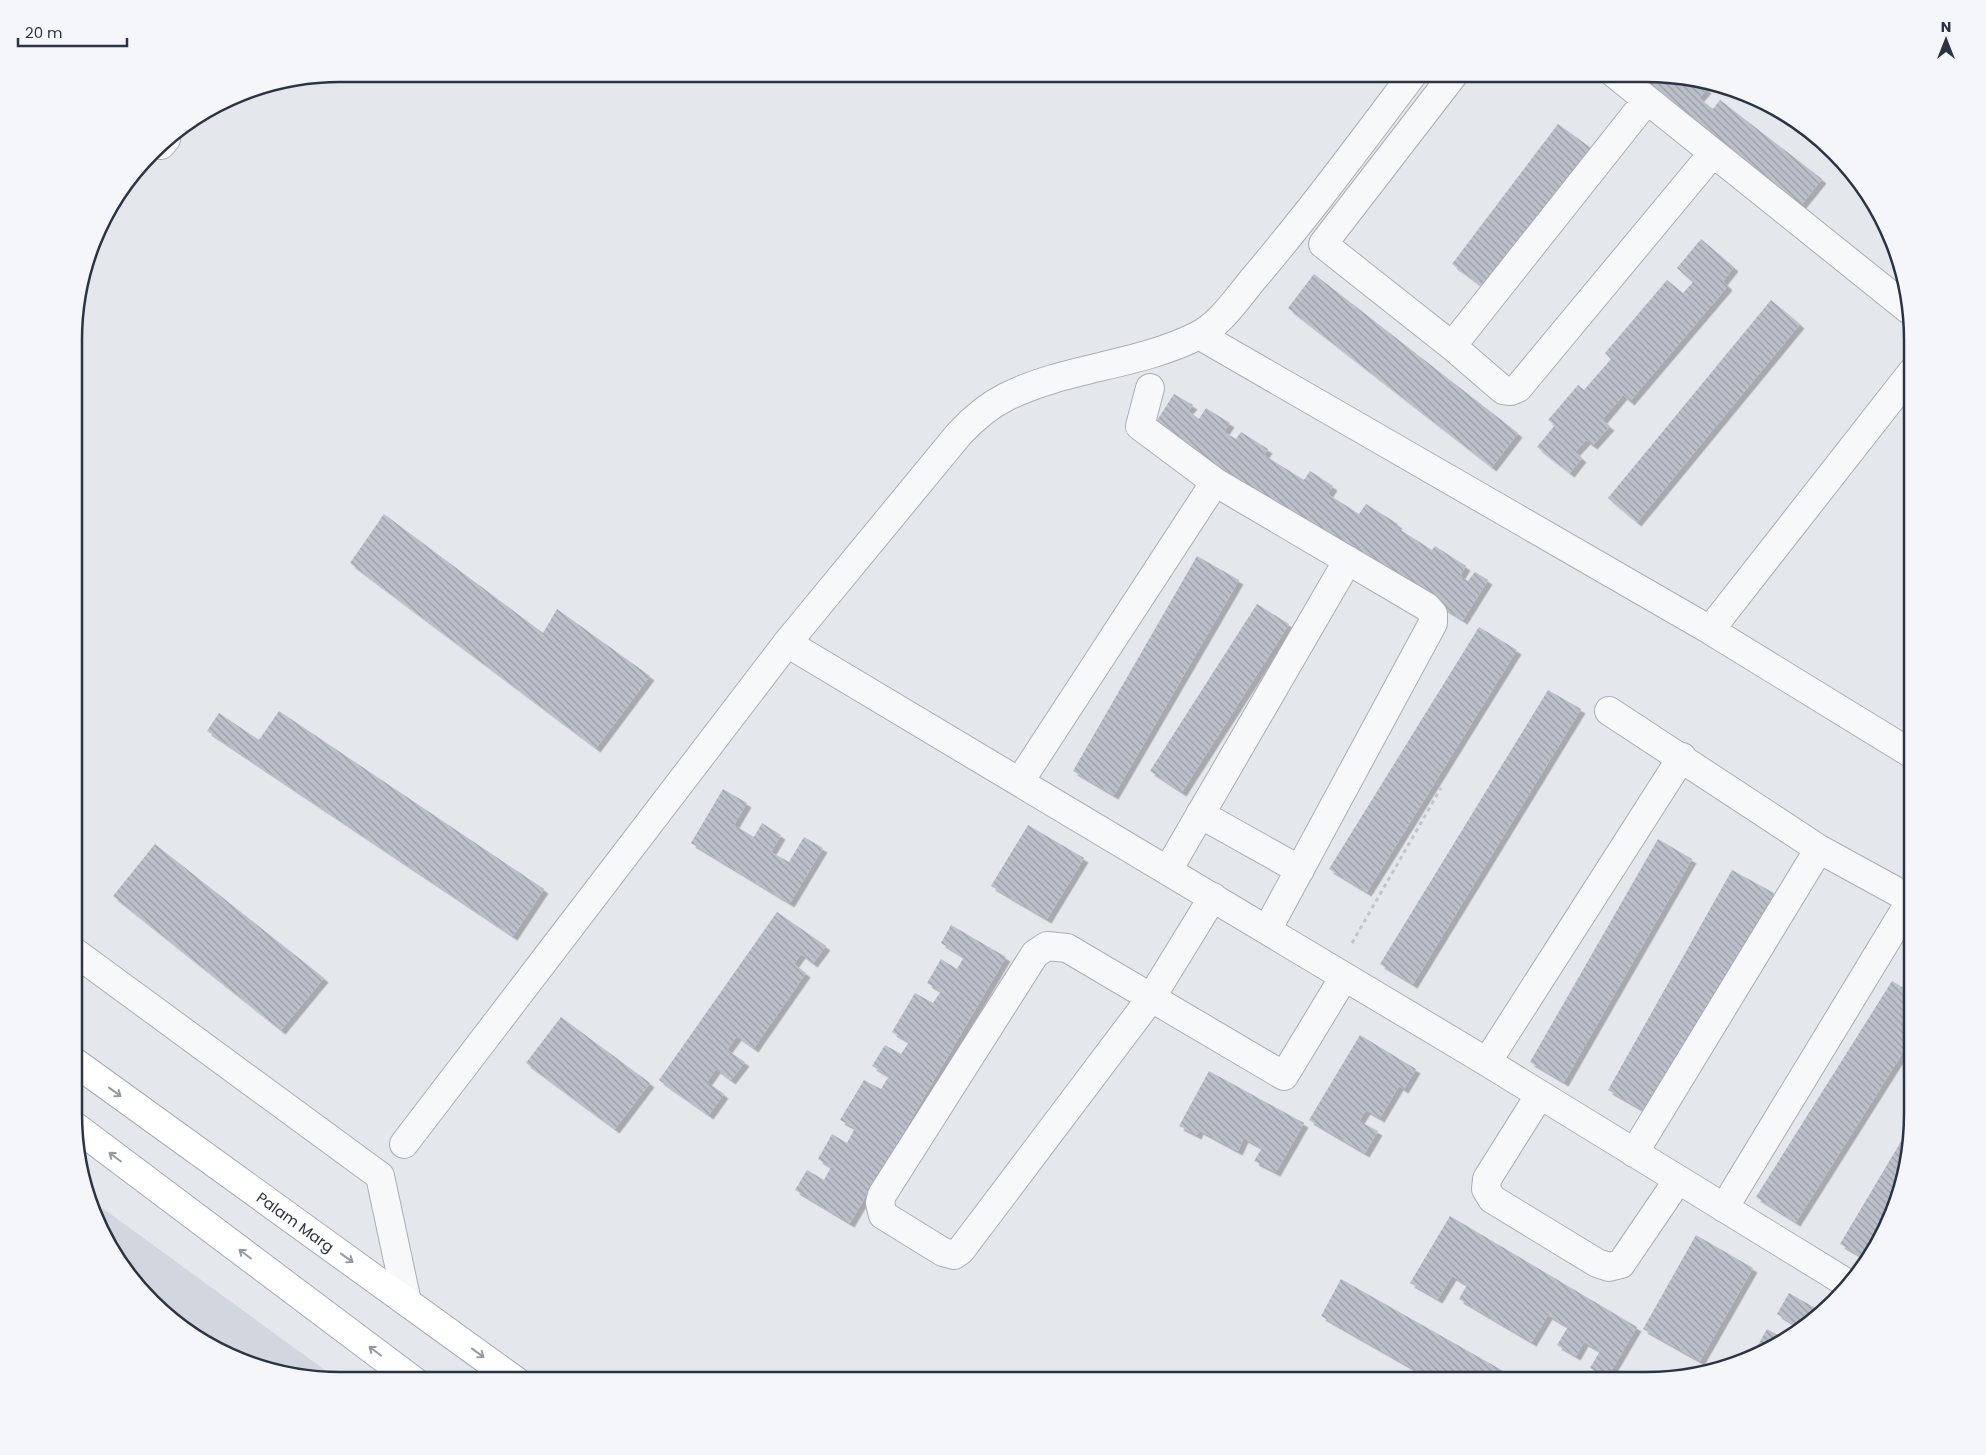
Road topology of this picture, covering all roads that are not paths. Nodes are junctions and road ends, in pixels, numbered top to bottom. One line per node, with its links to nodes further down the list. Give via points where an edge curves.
1 (1407, 82): 7 (street, via 1299,225 1228,308)
2 (1448, 82): 8 (street, via 1323,244)
3 (1625, 82): 4 (street)
4 (1647, 100): 5 (street); 8 (street)
5 (1713, 153): 6 (street); 8 (street, via 1518,388 1503,390)
6 (1901, 303)
7 (1199, 335): 13 (street); 14 (street, via 1152,353 1028,387 1005,397 978,415)
8 (1452, 346)
9 (1904, 382): 13 (street)
10 (1150, 388): 11 (street, via 1140,426)
11 (1215, 482): 12 (street); 18 (street)
12 (1348, 560): 19 (street); 22 (street, via 1426,607 1433,614 1433,623)
13 (1710, 630): 16 (street)
14 (787, 643): 18 (street); 34 (street)
15 (1609, 711): 17 (street)
16 (1904, 749)
17 (1682, 758): 20 (street); 30 (street)
18 (1020, 781): 21 (street)
19 (1200, 814): 21 (street); 22 (street)
20 (1819, 849): 23 (street); 35 (street)
21 (1168, 870): 24 (street)
22 (1300, 870): 26 (street)
23 (1904, 896)
24 (1213, 897): 26 (street); 29 (street)
25 (1904, 912): 37 (street)
26 (1267, 930): 28 (street)
27 (82, 957): 39 (street, via 380,1176)
28 (1340, 974): 29 (street, via 1284,1076); 30 (street)
29 (1151, 998): 29 (street, via 957,1254 943,1252 883,1215 882,1195 1041,949 1047,946 1066,948)
30 (1487, 1062): 32 (street)
31 (82, 1067): 39 (main road, Palam Marg, one-way to 39)
32 (1539, 1096): 35 (street); 36 (street, via 1487,1179 1486,1189 1492,1199 1603,1267 1621,1264)
33 (83, 1133): 40 (main road, one-way to 33)
34 (404, 1144)
35 (1634, 1153): 36 (street)
36 (1678, 1180): 37 (street)
37 (1724, 1208): 38 (street)
38 (1843, 1281)
39 (407, 1302): 41 (main road, Palam Marg, one-way to 41)
40 (402, 1372)
41 (504, 1372)

